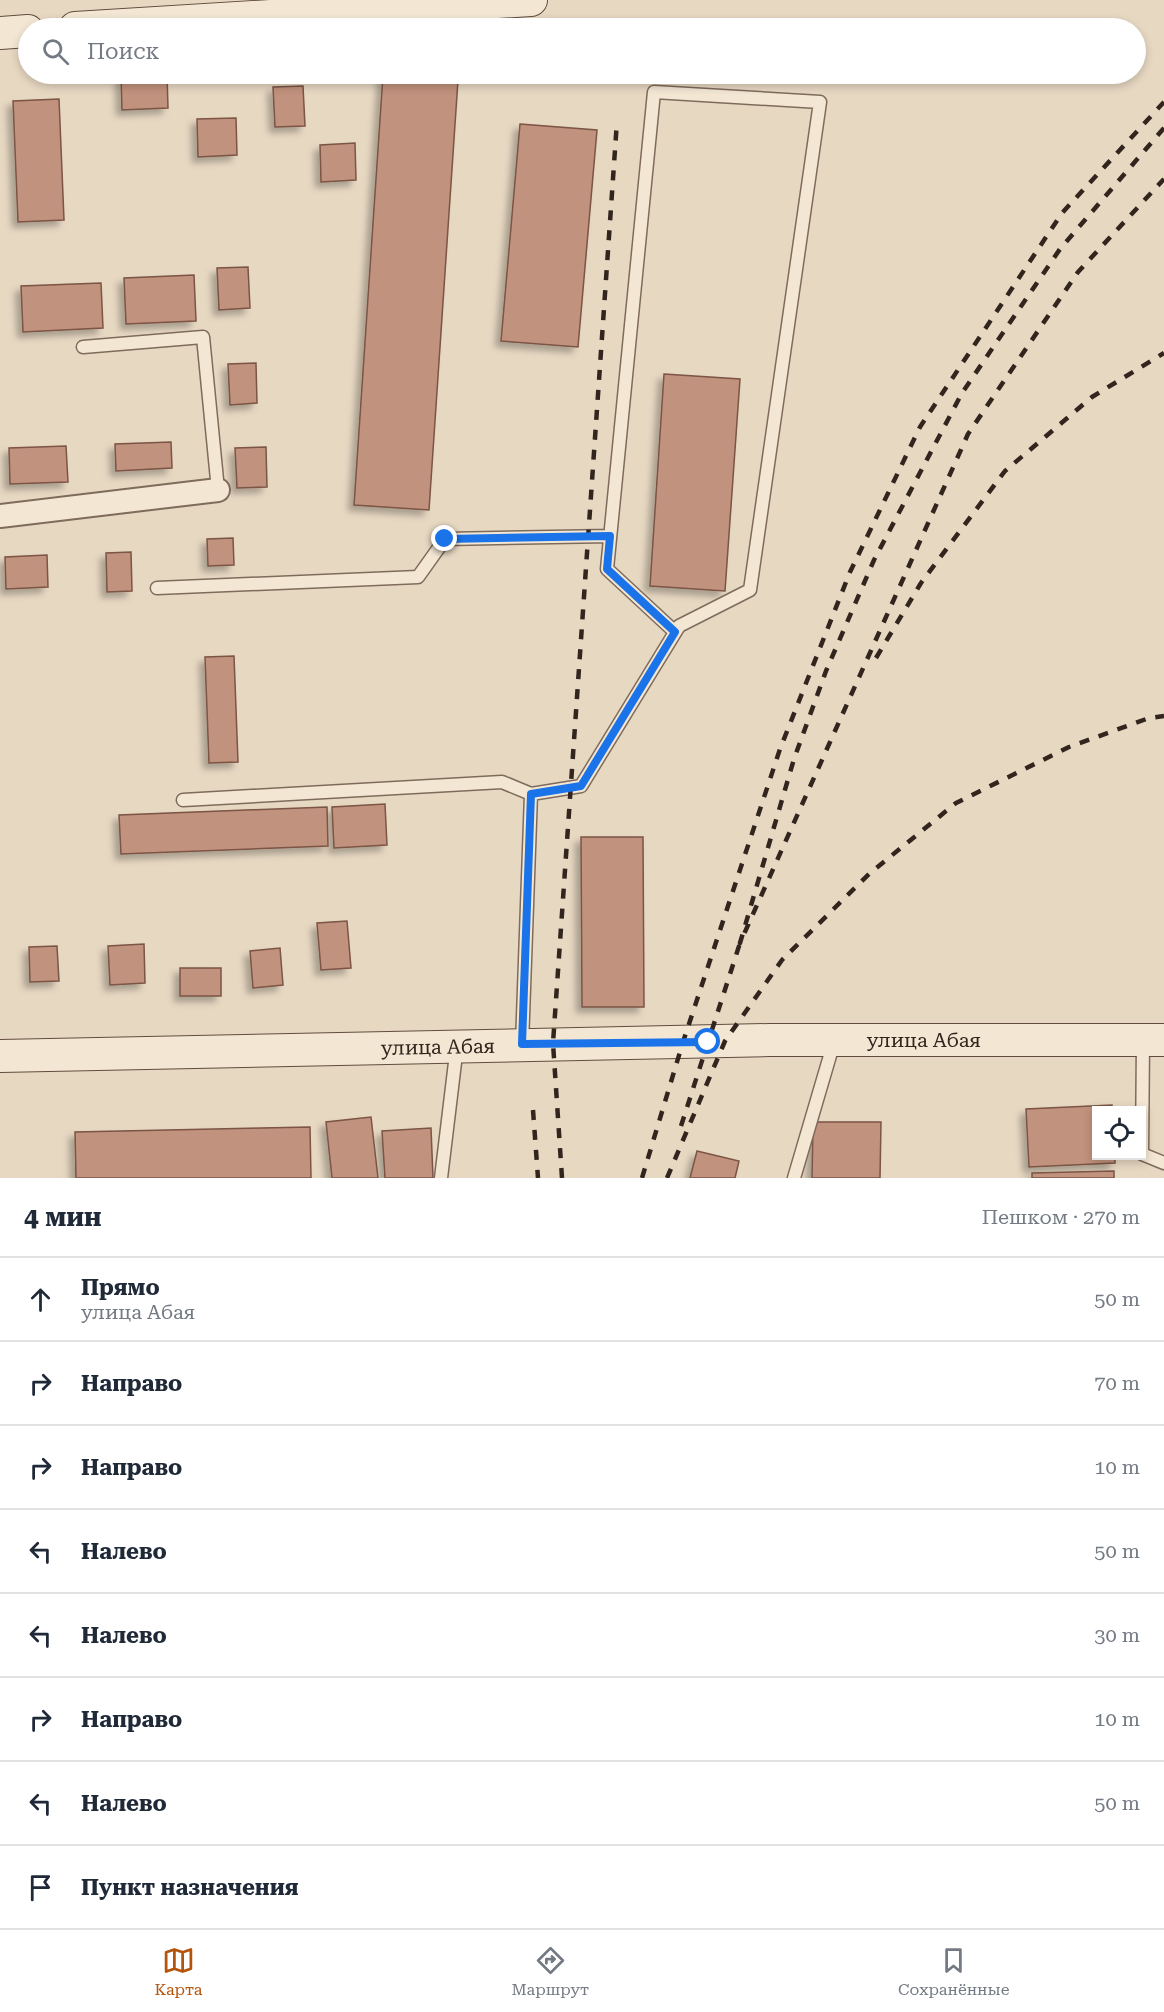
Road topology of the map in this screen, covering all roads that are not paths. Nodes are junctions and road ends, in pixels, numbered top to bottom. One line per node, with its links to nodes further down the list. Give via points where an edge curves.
1 (531, 0): 2 (street)
2 (238, 18)
3 (18, 32): 4 (street)
4 (0, 33)
5 (83, 347): 6 (lane, via 203,337)
6 (218, 490): 7 (street)
7 (0, 516)
8 (610, 536): 9 (lane, via 445,539 418,577); 10 (lane, via 607,569); 10 (lane, via 654,92 820,102 750,590 679,626)
9 (157, 588)
10 (675, 632): 11 (lane, via 581,786)
11 (531, 794): 12 (lane, via 502,783); 15 (lane)
12 (183, 800)
13 (834, 1040): 14 (street, улица Абая); 15 (street, улица Абая); 20 (lane)
14 (1153, 1041): 18 (lane, via 1142,1154)
15 (522, 1044): 16 (street, улица Абая)
16 (457, 1045): 17 (street, улица Абая); 19 (lane)
17 (0, 1056)
18 (1164, 1163)
19 (441, 1178)
20 (795, 1178)

